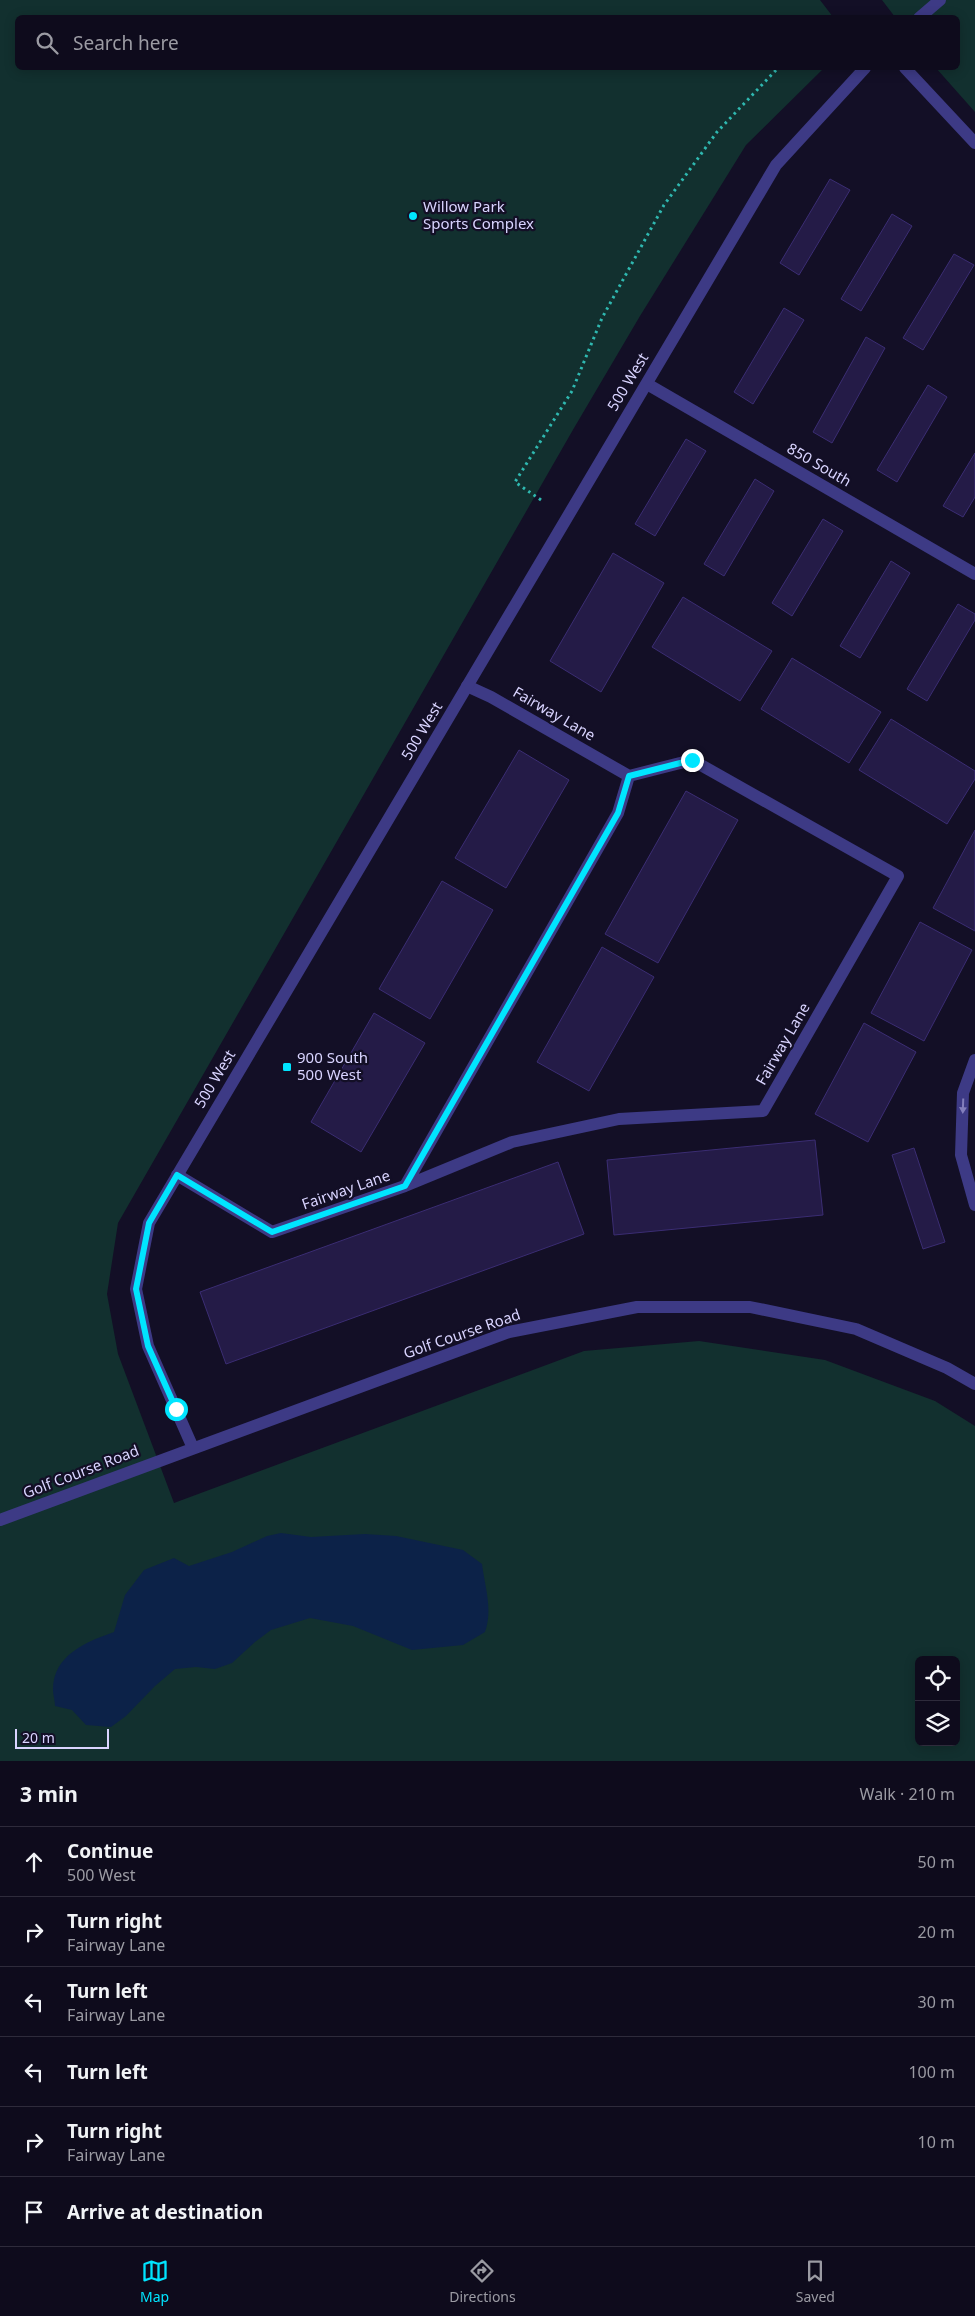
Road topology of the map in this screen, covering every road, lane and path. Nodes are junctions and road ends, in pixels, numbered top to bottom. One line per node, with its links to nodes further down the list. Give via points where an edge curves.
1 (940, 0): 2 (street)
2 (922, 15)
3 (776, 70): 8 (path, via 717,132 664,205 602,318 572,391 515,482)
4 (863, 70): 7 (street, 500 West, via 776,165)
5 (908, 70): 6 (street)
6 (975, 143)
7 (647, 384): 9 (street, 850 South); 10 (street, 500 West)
8 (541, 500)
9 (975, 574)
10 (468, 686): 11 (street, Fairway Lane); 13 (street, 500 West)
11 (629, 776): 14 (street, via 618,813); 14 (street, Fairway Lane, via 692,760 898,876 763,1112 619,1119 512,1142)
12 (975, 1060): 15 (street, one-way to 15, via 963,1093 961,1155)
13 (177, 1175): 14 (street, Fairway Lane, via 272,1232); 17 (street, 500 West, via 149,1223 136,1289 148,1346)
14 (405, 1186)
15 (975, 1205)
16 (975, 1384): 17 (street, Golf Course Road, via 947,1368 856,1329 750,1307 637,1307 509,1332)
17 (193, 1448): 18 (street, Golf Course Road)
18 (0, 1520)

